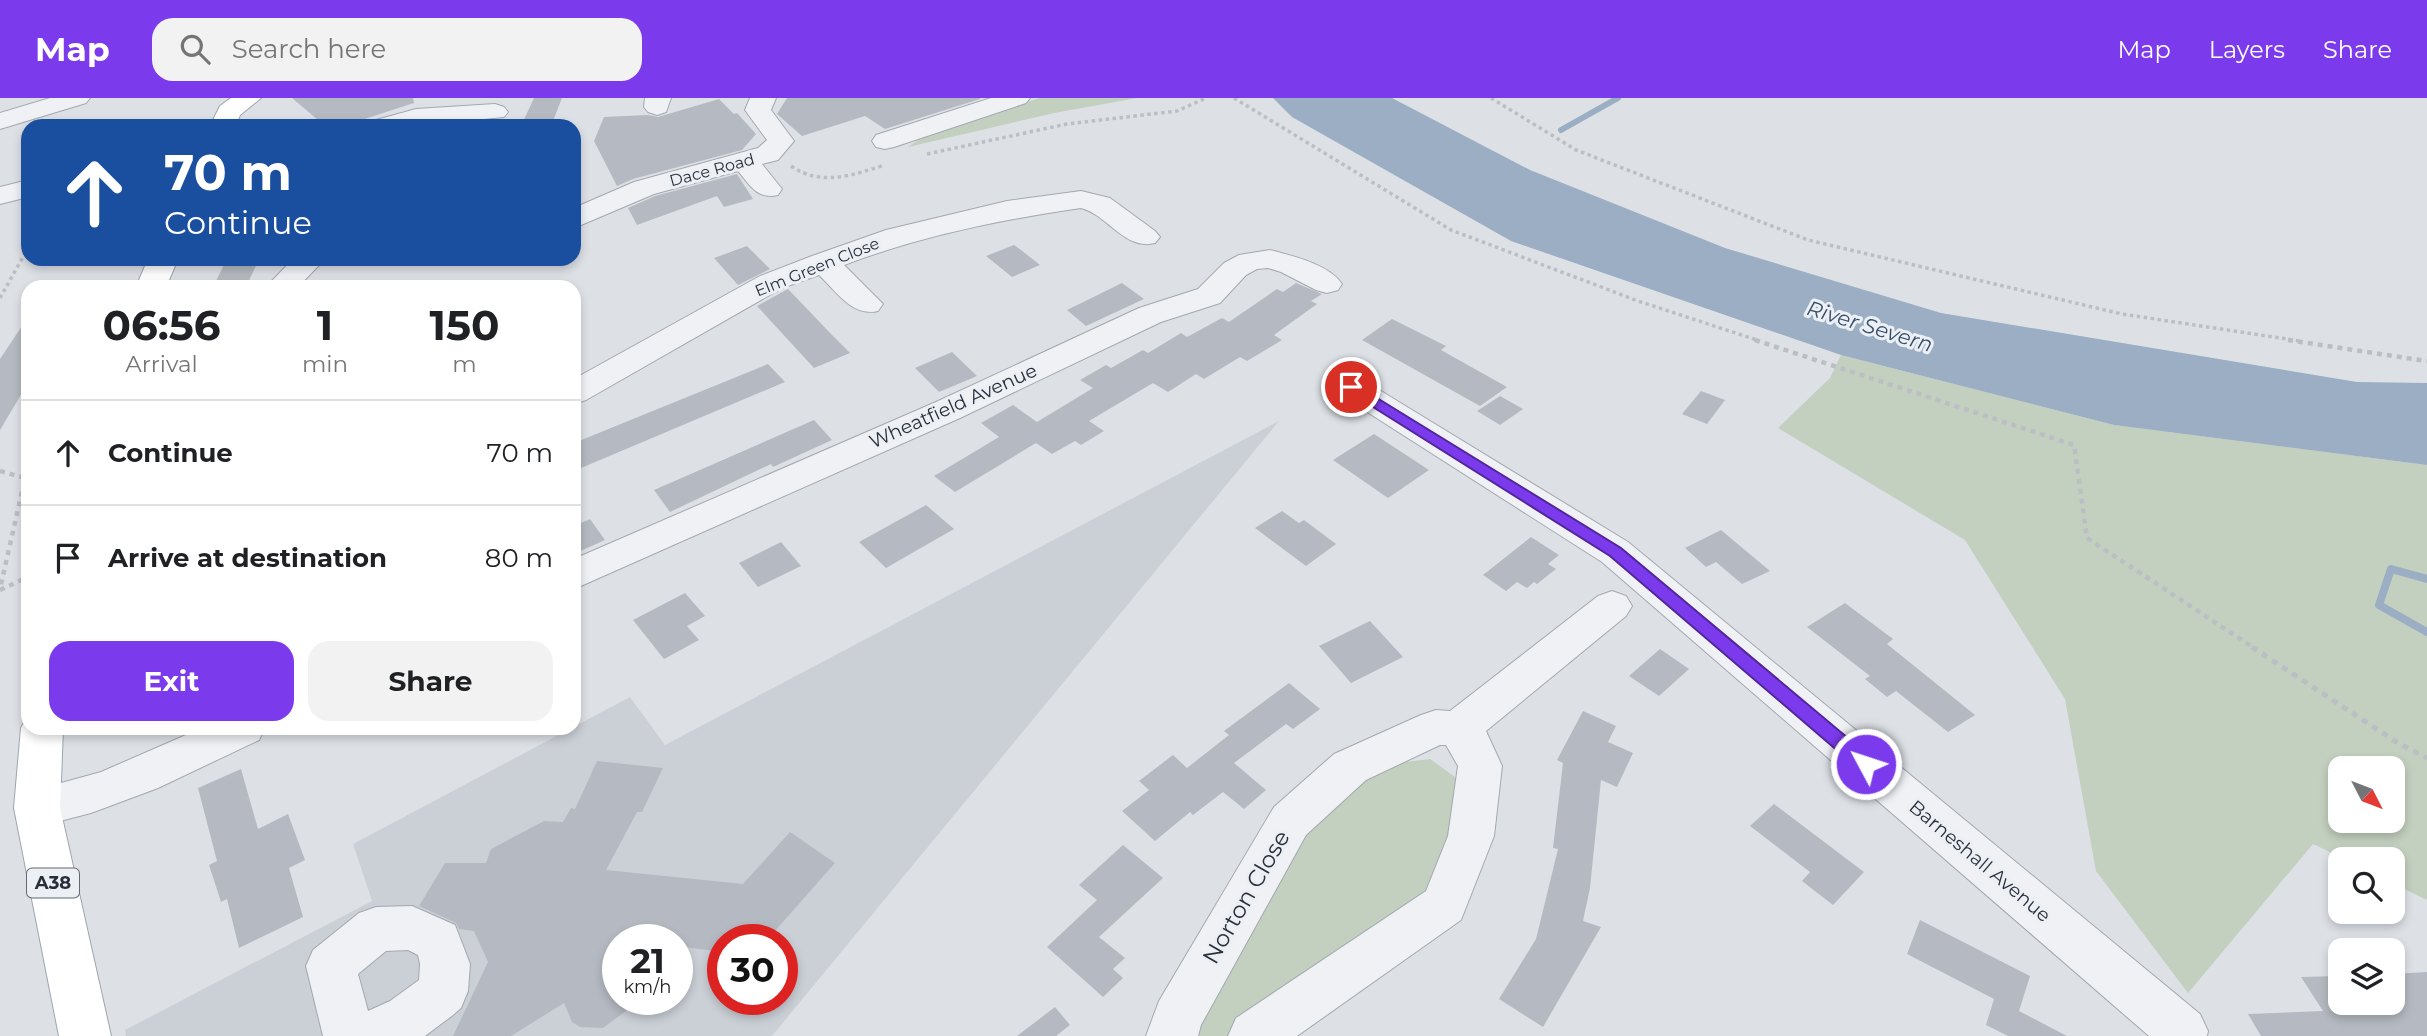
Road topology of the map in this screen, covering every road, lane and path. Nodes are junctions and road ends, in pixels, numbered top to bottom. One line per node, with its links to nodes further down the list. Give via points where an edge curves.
1 (77, 98): 7 (street)
2 (763, 98): 12 (street, Dace Road, via 758,110 780,141)
3 (1017, 98): 10 (street)
4 (1206, 98): 11 (path, via 1177,111 1067,124)
5 (1234, 98): 36 (path, via 1451,230 1638,301 2074,445 2087,538)
6 (1491, 98): 23 (path, via 1576,150 1808,240 2122,314)
7 (9, 111)
8 (497, 112): 9 (street)
9 (409, 119)
10 (889, 152): 12 (path, via 835,179 819,180 806,178 785,160)
11 (918, 156)
12 (756, 158): 13 (street); 16 (street, Dace Road, via 621,188)
13 (768, 189)
14 (21, 190): 15 (street)
15 (0, 196)
16 (581, 215)
17 (1145, 237): 19 (street, Elm Green Close, via 1100,204 1081,199 951,222)
18 (21, 260): 21 (path)
19 (823, 261): 22 (street); 25 (street, Elm Green Close, via 746,296)
20 (1327, 284): 29 (street, Wheatfield Avenue, via 1270,259 1250,261 1235,269 1209,296 1150,315)
21 (0, 298)
22 (867, 304)
23 (2427, 361)
24 (1351, 387): 43 (street, Barneshall Avenue, via 1615,552 2182,1031)
25 (581, 389)
26 (0, 471): 27 (path)
27 (21, 477)
28 (21, 492): 31 (path)
29 (581, 572)
30 (21, 580): 31 (path)
31 (0, 590)
32 (1612, 606): 33 (street)
33 (1458, 729): 41 (street, Norton Close, via 1436,727 1350,767 1290,821 1177,1018); 42 (street, via 1473,747 1480,766 1471,836 1444,905)
34 (42, 735): 37 (main road, A38)
35 (229, 735): 37 (street, via 127,783)
36 (2427, 758)
37 (37, 808): 38 (main road, A38)
38 (85, 1036)
39 (349, 1036): 40 (street, via 331,966 376,929 412,928 438,942 445,964 443,991 421,1010)
40 (367, 1036)
41 (1172, 1036)
42 (1254, 1036)
43 (2181, 1036)

